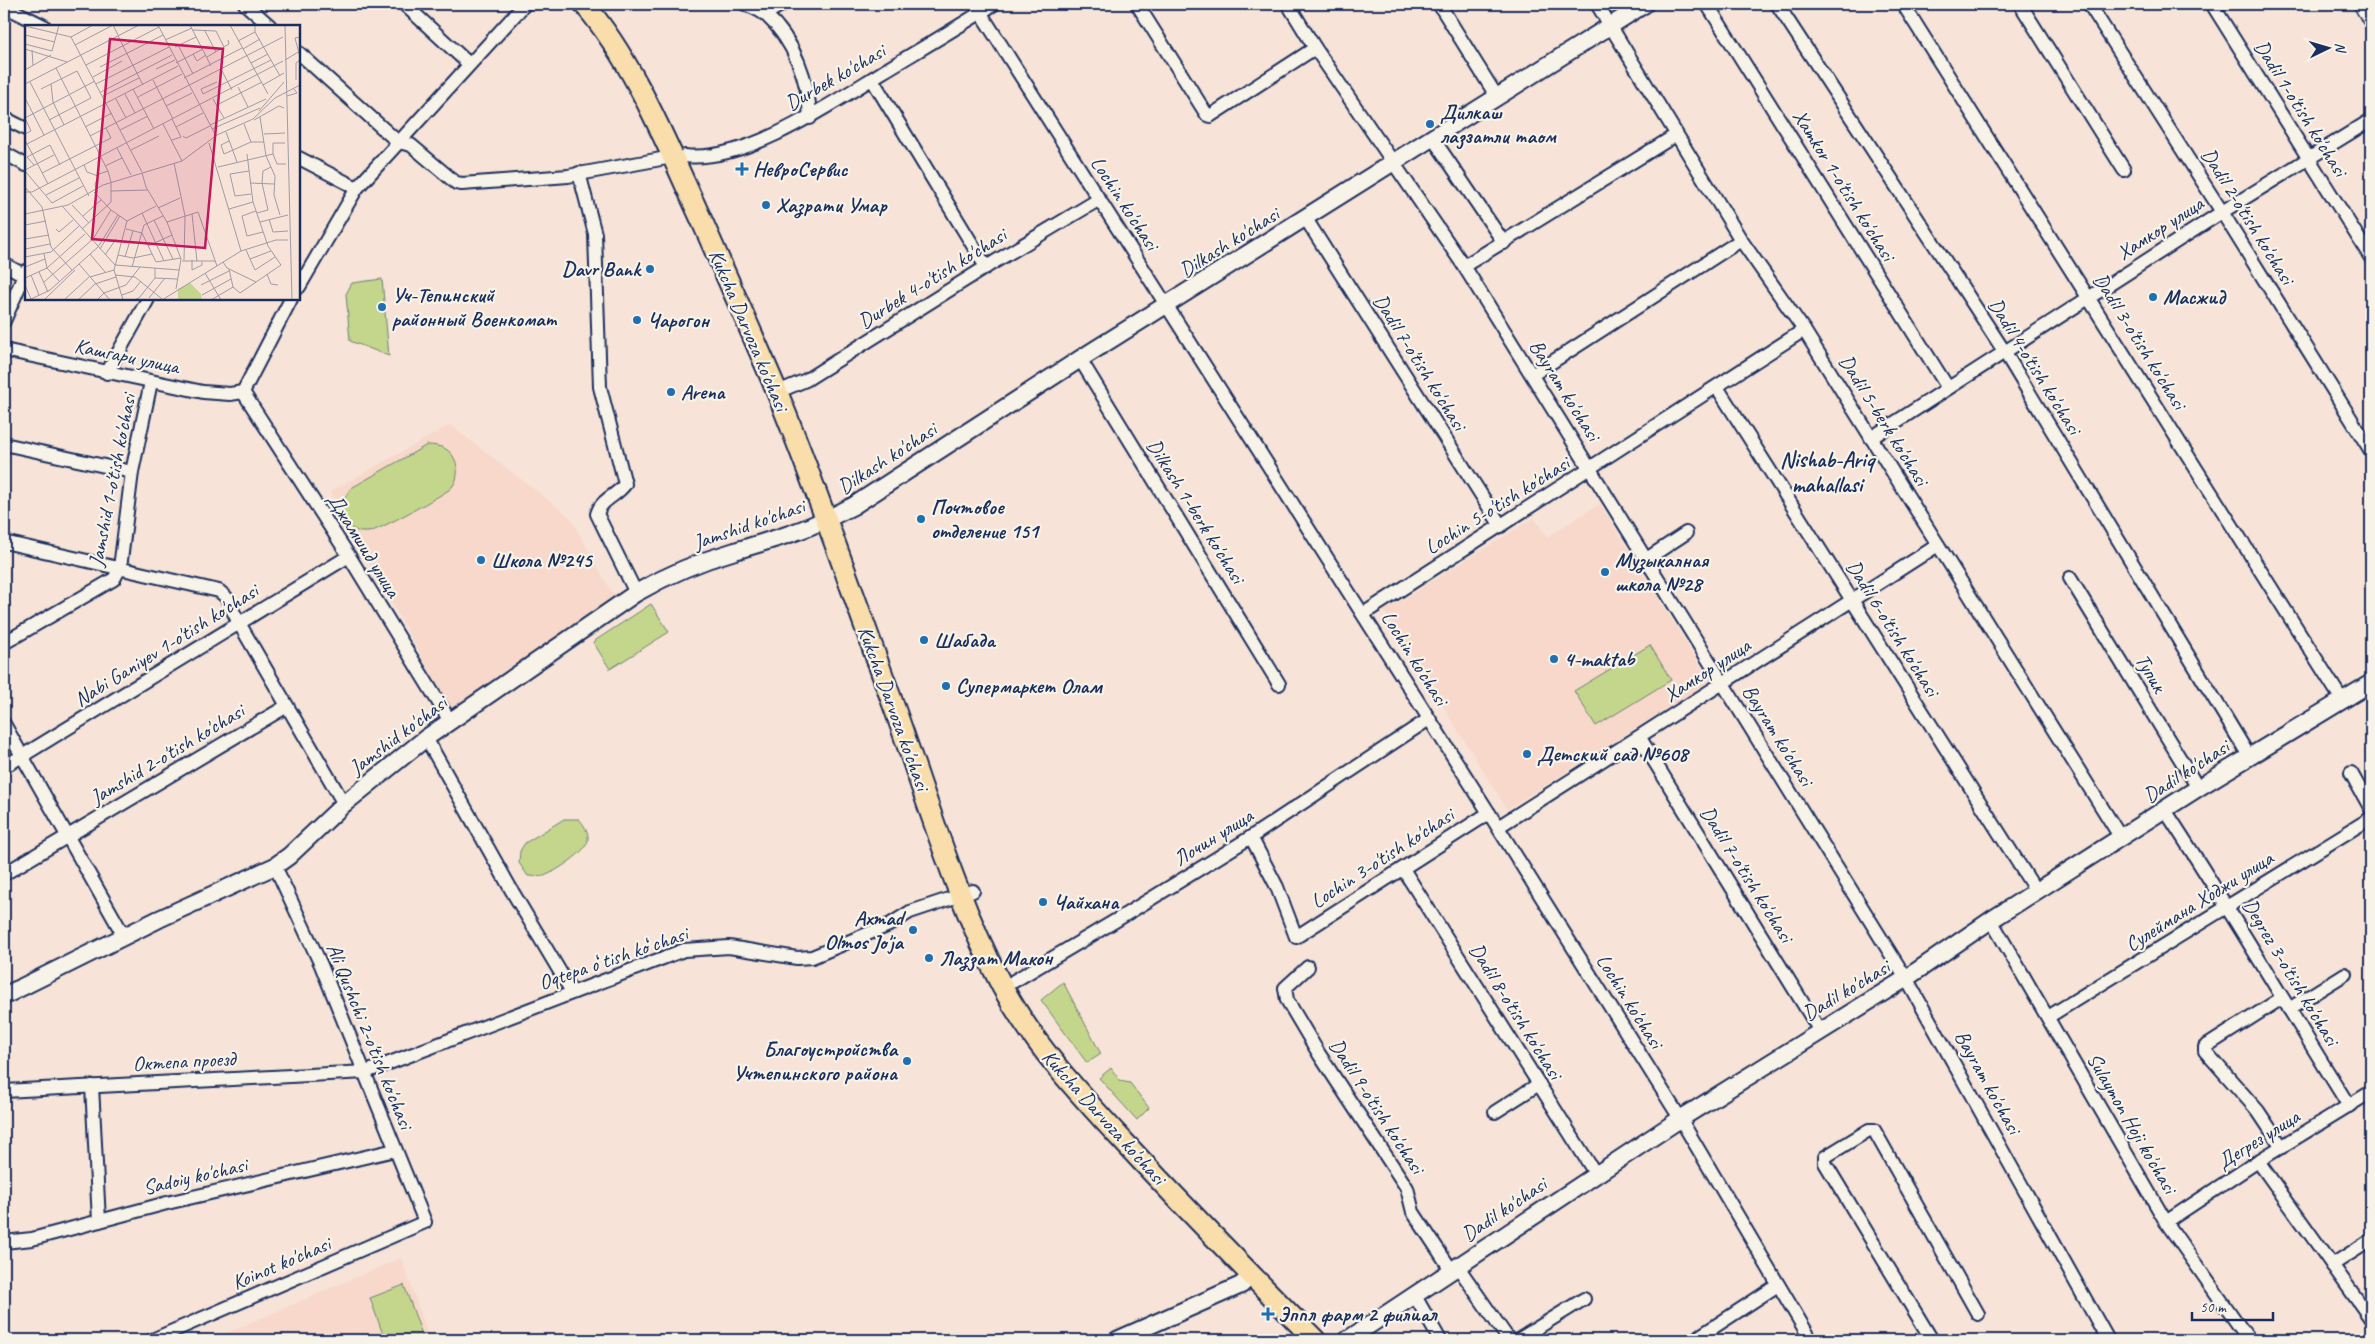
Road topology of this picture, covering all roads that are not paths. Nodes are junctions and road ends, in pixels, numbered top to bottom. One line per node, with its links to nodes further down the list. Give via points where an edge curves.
1 (245, 4): 26 (street)
2 (404, 4): 30 (street)
3 (524, 4): 30 (street)
4 (584, 4): 41 (main road, Kukcha Darvoza ko'chasi, via 617,47)
5 (601, 4): 41 (main road, Kukcha Darvoza ko'chasi, via 634,52)
6 (783, 4): 23 (street)
7 (994, 4): 22 (street, Durbek ko'chasi)
8 (1138, 4): 28 (street, via 1210,116)
9 (1288, 4): 28 (street, Bayram ko'chasi)
10 (1439, 4): 32 (street)
11 (1597, 4): 27 (street, Dadil 5-berk ko'chasi)
12 (1645, 4): 27 (street, Dilkash ko'chasi)
13 (1707, 4): 73 (street, Xamkor 1-o'tish ko'chasi)
14 (1777, 4): 67 (street, Dadil 4-o'tish ko'chasi)
15 (1903, 4): 60 (street, Dadil 3-o'tish ko'chasi)
16 (2020, 4): 46 (street)
17 (2089, 4): 50 (street, Dadil 2-o'tish ko'chasi)
18 (2212, 4): 43 (street, Dadil 1-o'tish ko'chasi)
19 (2362, 4): 24 (main road)
20 (749, 5): 23 (street)
21 (4, 6): 25 (street)
22 (978, 8): 31 (street, Durbek ko'chasi); 49 (street, Lochin ko'chasi)
23 (765, 14): 34 (street, via 785,38 800,65 809,98)
24 (2371, 18)
25 (42, 25)
26 (269, 25)
27 (1610, 25): 32 (street, Dilkash ko'chasi); 37 (street, Dadil 5-berk ko'chasi)
28 (1315, 48): 44 (street, Bayram ko'chasi)
29 (300, 53): 39 (street, Durbek ko'chasi)
30 (469, 64): 39 (street)
31 (872, 79): 34 (street, Durbek ko'chasi); 57 (street)
32 (1497, 97): 38 (street, Dilkash ko'chasi)
33 (4, 118): 36 (street)
34 (810, 118): 41 (street, Durbek ko'chasi, via 752,143 701,158)
35 (2371, 120): 43 (street, Хамкор улица)
36 (25, 128)
37 (1676, 135): 52 (street, Dadil 5-berk ko'chasi); 53 (street)
38 (1432, 137): 44 (street, Dilkash ko'chasi); 53 (street)
39 (398, 142): 47 (street, Durbek ko'chasi, via 411,145 449,179 462,184); 48 (street)
40 (4, 154): 45 (street)
41 (679, 156): 47 (street, Durbek ko'chasi); 74 (main road, Kukcha Darvoza ko'chasi)
42 (300, 159): 48 (street)
43 (2308, 159): 50 (street, Хамкор улица); 54 (street, Dadil 1-o'tish ko'chasi)
44 (1392, 163): 51 (street, Dilkash ko'chasi); 56 (street, Bayram ko'chasi)
45 (25, 164)
46 (2124, 170)
47 (579, 173): 90 (street, via 594,234 600,387 625,484 599,506 597,514)
48 (357, 188): 58 (street)
49 (1098, 200): 57 (street, Durbek 4-o'tish ko'chasi); 63 (street, Lochin ko'chasi)
50 (2222, 212): 60 (street, Хамкор улица); 78 (street, Dadil 2-o'tish ko'chasi)
51 (1306, 219): 63 (street, Dilkash ko'chasi); 82 (street, Dadil 7-o'tish ko'chasi)
52 (1741, 240): 65 (street, Dadil 5-berk ko'chasi); 70 (street)
53 (1504, 243): 56 (street)
54 (2371, 258)
55 (4, 264): 59 (street)
56 (1464, 266): 70 (street, Bayram ko'chasi)
57 (986, 267): 74 (street, Durbek 4-o'tish ko'chasi, via 806,380)
58 (303, 271)
59 (25, 273): 64 (street)
60 (2088, 297): 67 (street, Хамкор улица); 98 (street, Dadil 3-o'tish ko'chasi)
61 (147, 300): 69 (street)
62 (289, 300): 75 (street)
63 (1167, 306): 68 (street, Dilkash ko'chasi); 92 (street, Lochin ko'chasi)
64 (4, 321)
65 (1804, 330): 72 (street, Lochin 5-o'tish ko'chasi); 76 (street, Dadil 5-berk ko'chasi)
66 (4, 350): 69 (street, Кашгари улица)
67 (2004, 351): 73 (street, Хамкор улица); 105 (street, Dadil 4-o'tish ko'chasi)
68 (1080, 359): 81 (street, Dilkash ko'chasi, via 854,506); 97 (street, Dilkash 1-berk ko'chasi)
69 (107, 373): 71 (street, Кашгари улица)
70 (1532, 375): 79 (street, Bayram ko'chasi)
71 (151, 382): 75 (street, Кашгари улица, via 203,392); 80 (street, Jamshid 1-o'tish ko'chasi)
72 (1717, 387): 79 (street, Lochin 5-o'tish ko'chasi); 91 (street, Dadil 6-o'tish ko'chasi)
73 (1948, 388): 76 (street, Хамкор улица)
74 (782, 390): 81 (main road, Kukcha Darvoza ko'chasi)
75 (243, 392): 86 (street, Джамшид улица)
76 (1872, 438): 85 (street, Dadil 5-berk ko'chasi)
77 (4, 444): 80 (street)
78 (2371, 451)
79 (1591, 469): 82 (street, Lochin 5-o'tish ko'chasi); 87 (street, Bayram ko'chasi)
80 (132, 472): 88 (street, Jamshid 1-o'tish ko'chasi)
81 (830, 517): 90 (street, Jamshid ko'chasi, via 795,533 664,576); 123 (main road, Kukcha Darvoza ko'chasi)
82 (1501, 526): 92 (street, Lochin 5-o'tish ko'chasi)
83 (1686, 533): 87 (street)
84 (4, 542): 88 (street)
85 (1938, 546): 91 (street, Хамкор улица); 118 (street, Dadil 5-berk ko'chasi)
86 (349, 556): 93 (street, Nabi Ganiyev 1-o'tish ko'chasi); 101 (street, Джамшид улица)
87 (1645, 560): 96 (street, Bayram ko'chasi)
88 (120, 568): 93 (street, via 219,591 226,597); 94 (street, Jamshid 1-o'tish ko'chasi, via 114,579)
89 (2070, 578): 109 (street, Тупик)
90 (636, 592): 101 (street, Jamshid ko'chasi)
91 (1852, 600): 96 (street, Хамкор улица); 122 (street, Dadil 6-o'tish ko'chasi)
92 (1363, 614): 100 (street, Lochin ko'chasi)
93 (239, 623): 99 (street); 106 (street, Nabi Ganiyev 1-o'tish ko'chasi)
94 (4, 643)
95 (2371, 682): 98 (street, Dadil ko'chasi)
96 (1722, 683): 104 (street, Хамкор улица); 129 (street, Bayram ko'chasi)
97 (1279, 684)
98 (2342, 700): 105 (street, Dadil ko'chasi)
99 (287, 706): 110 (street); 116 (street, Jamshid 2-o'tish ko'chasi)
100 (1429, 719): 113 (street, Lochin ko'chasi); 117 (street, Лочин улица)
101 (450, 721): 103 (street, Jamshid ko'chasi)
102 (4, 724): 106 (street)
103 (426, 738): 110 (street, Jamshid ko'chasi); 131 (street)
104 (1640, 738): 115 (street, Хамкор улица); 136 (street, Dadil 7-o'tish ko'chasi)
105 (2249, 756): 109 (street, Dadil ko'chasi)
106 (22, 757): 107 (street, Nabi Ganiyev 1-o'tish ko'chasi); 116 (street)
107 (4, 767)
108 (2351, 773): 111 (street)
109 (2198, 788): 112 (street, Dadil ko'chasi)
110 (344, 804): 119 (street, Jamshid ko'chasi)
111 (2371, 809)
112 (2165, 810): 118 (street, Dadil ko'chasi); 124 (street, Degrez 3-o'tish ko'chasi)
113 (1489, 813): 115 (street, Lochin ko'chasi); 120 (street, Lochin 3-o'tish ko'chasi)
114 (2371, 818): 124 (street, Сулеймана Ходжи улица)
115 (1498, 828): 144 (street, Lochin ko'chasi)
116 (67, 836): 121 (street, Jamshid 2-o'tish ko'chasi); 126 (street)
117 (1251, 837): 120 (street, Lochin 3-o'tish ko'chasi, via 1277,887 1296,937); 130 (street, Лочин улица)
118 (2121, 838): 122 (street, Dadil ko'chasi)
119 (275, 866): 126 (street, Jamshid ko'chasi); 137 (street, Ali Qushchi 2-o'tish ko'chasi)
120 (1403, 870): 138 (street, Dadil 8-o'tish ko'chasi)
121 (4, 874)
122 (2036, 891): 125 (street, Dadil ko'chasi)
123 (968, 893): 130 (main road, Kukcha Darvoza ko'chasi); 131 (street, Oqtepa oʻtish koʻchasi, via 910,912 812,957 797,958 729,947 684,950)
124 (2228, 906): 133 (street, Degrez 3-o'tish ko'chasi); 135 (street, Сулеймана Ходжи улица)
125 (1991, 920): 129 (street, Dadil ko'chasi); 135 (street, Sulaymon Hoji ko'chasi)
126 (124, 936): 132 (street, Jamshid ko'chasi)
127 (1308, 967): 155 (street, Dadil 9-o'tish ko'chasi, via 1285,988 1288,1000 1407,1188 1412,1212)
128 (2345, 974): 134 (street)
129 (1905, 979): 136 (street, Dadil ko'chasi); 173 (street, Bayram ko'chasi)
130 (1008, 984): 156 (main road, Kukcha Darvoza ko'chasi, via 1079,1076)
131 (572, 992): 137 (street, Oqtepa oʻtish koʻchasi)
132 (4, 996)
133 (2282, 998): 134 (street, Degrez 3-o'tish ko'chasi); 145 (street, via 2205,1047 2205,1051 2258,1111)
134 (2289, 1010): 142 (street, Degrez 3-o'tish ko'chasi)
135 (2048, 1018): 151 (street, Sulaymon Hoji ko'chasi)
136 (1820, 1031): 144 (street, Dadil ko'chasi)
137 (366, 1072): 139 (street, Октепа проезд); 146 (street, Ali Qushchi 2-o'tish ko'chasi)
138 (1539, 1084): 143 (street); 148 (street, Dadil 8-o'tish ko'chasi)
139 (92, 1086): 140 (street, Октепа проезд); 149 (street)
140 (4, 1090)
141 (2371, 1092): 142 (street, Дегрез улица)
142 (2349, 1106): 145 (street, Дегрез улица)
143 (1495, 1112)
144 (1680, 1119): 148 (street, Dadil ko'chasi); 157 (street, Lochin ko'chasi)
145 (2282, 1146): 147 (street, Дегрез улица)
146 (395, 1150): 149 (street, Sadoiy ko'chasi); 150 (street, Ali Qushchi 2-o'tish ko'chasi)
147 (2258, 1161): 151 (street, Дегрез улица); 154 (street)
148 (1595, 1174): 155 (street, Dadil ko'chasi)
149 (100, 1221): 153 (street, Sadoiy ko'chasi)
150 (425, 1222): 163 (street, Koinot ko'chasi)
151 (2166, 1222): 174 (street, Sulaymon Hoji ko'chasi)
152 (2371, 1240): 154 (street)
153 (4, 1242)
154 (2332, 1265): 161 (street)
155 (1455, 1269): 158 (street, Dadil ko'chasi); 169 (street)
156 (1256, 1272): 164 (street, via 1241,1285); 165 (main road, Kukcha Darvoza ko'chasi); 166 (main road, Kukcha Darvoza ko'chasi)
157 (1778, 1285): 162 (street); 171 (street, Lochin ko'chasi)
158 (1415, 1296): 167 (street, Dadil ko'chasi); 168 (street)
159 (1584, 1300): 170 (street)
160 (1978, 1314): 172 (street, via 1874,1130 1869,1130 1825,1157 1825,1162)
161 (2371, 1320)
162 (1699, 1339)
163 (152, 1340)
164 (1117, 1340)
165 (1314, 1340)
166 (1331, 1340)
167 (1347, 1340)
168 (1440, 1340)
169 (1509, 1340)
170 (1518, 1340)
171 (1811, 1340)
172 (1932, 1340)
173 (2108, 1340)
174 (2249, 1340)

